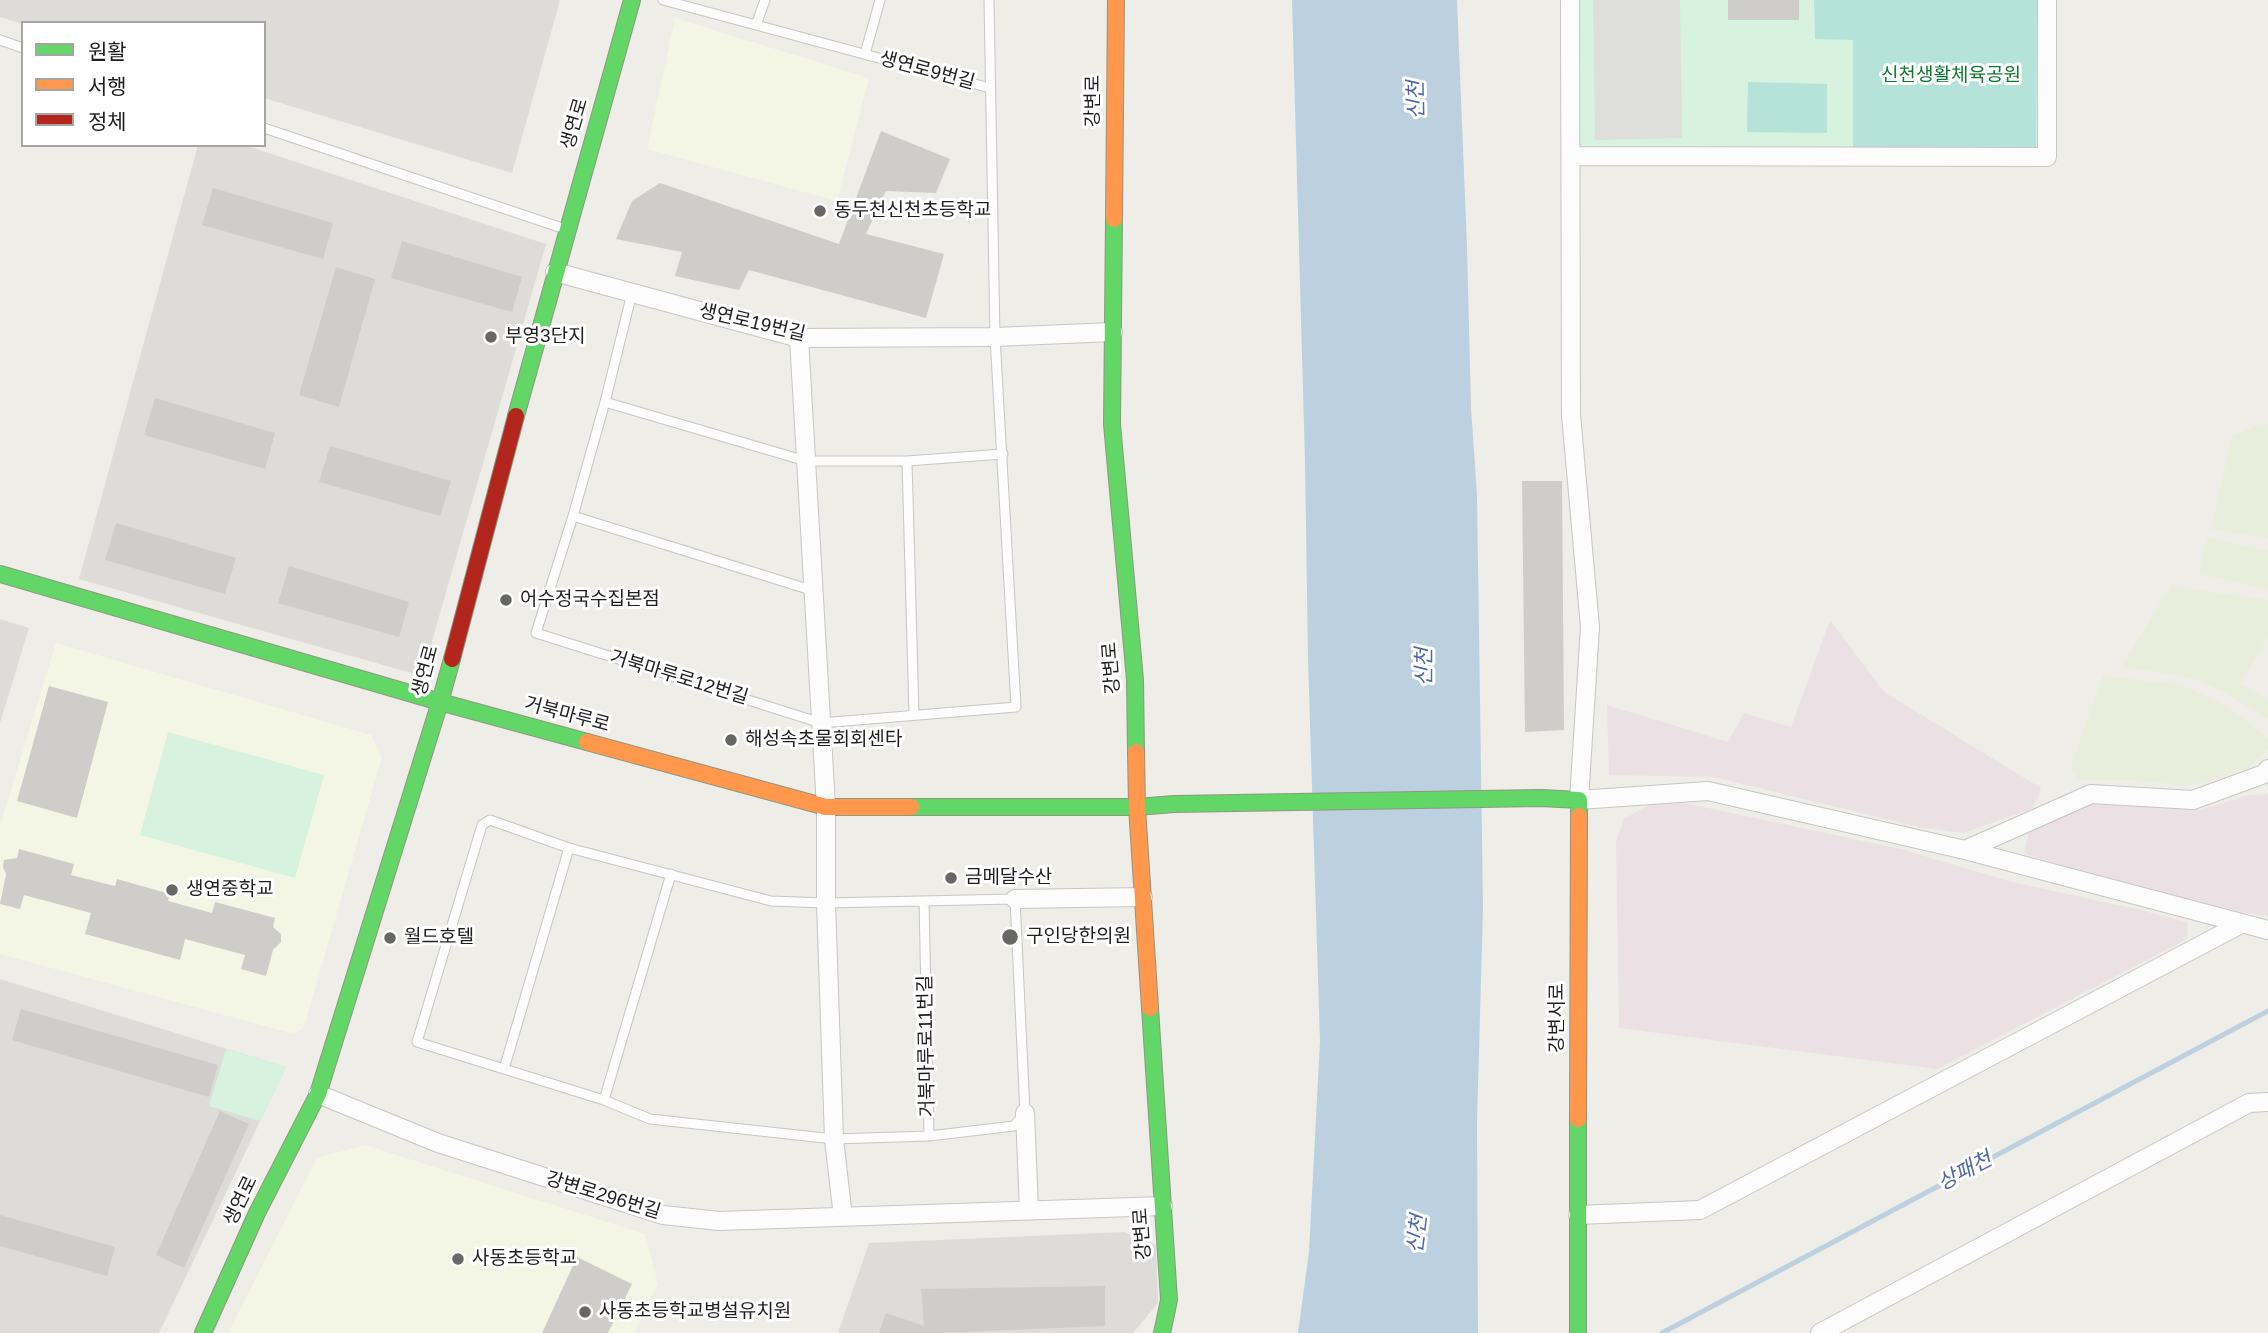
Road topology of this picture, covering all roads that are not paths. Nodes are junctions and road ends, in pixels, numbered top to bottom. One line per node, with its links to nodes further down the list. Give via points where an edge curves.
1 (632, 0): 16 (street, 생연로)
2 (663, 0): 9 (lane, 생연로9번길)
3 (765, 0): 9 (lane)
4 (880, 0): 12 (lane, 생연로9번길)
5 (989, 0): 13 (lane, 생연로9번길)
6 (1116, 0): 19 (street, 강변로)
7 (1570, 0): 15 (street)
8 (2048, 0): 15 (street, via 2047,157)
9 (756, 25): 12 (lane, 생연로9번길)
10 (0, 40): 11 (lane)
11 (21, 47)
12 (864, 54): 13 (lane, 생연로9번길)
13 (990, 88): 20 (lane, 생연로9번길)
14 (266, 129): 16 (lane)
15 (1572, 156): 33 (street, via 1571,415 1590,627)
16 (567, 229): 17 (street, 생연로)
17 (555, 272): 18 (street, 생연로19번길); 29 (street, 생연로)
18 (632, 293): 21 (street, 생연로19번길); 22 (lane)
19 (1113, 332): 20 (street, 생연로19번길); 35 (street, 강변로, via 1112,424 1135,680)
20 (995, 337): 21 (street, 생연로19번길); 23 (lane)
21 (799, 338): 24 (street)
22 (605, 402): 24 (lane); 26 (lane)
23 (1003, 454): 25 (lane); 30 (lane, 거북마루로12번길, via 1016,707)
24 (806, 461): 25 (lane); 28 (street)
25 (907, 461): 30 (lane)
26 (573, 516): 28 (lane); 31 (lane, 거북마루로12번길, via 536,633)
27 (0, 574): 29 (street, 거북마루로)
28 (814, 591): 31 (street)
29 (440, 702): 34 (street, 거북마루로); 46 (street, 생연로)
30 (915, 715): 31 (lane, 거북마루로12번길)
31 (821, 723): 34 (street)
32 (2268, 769): 37 (street, via 2193,800 2091,794)
33 (1579, 800): 35 (street, 거북마루로, via 1541,797); 37 (street, via 1708,791); 54 (street, 강변서로)
34 (826, 807): 35 (street, 거북마루로); 42 (street)
35 (1137, 807): 39 (street, 강변로)
36 (569, 848): 38 (lane); 45 (lane); 45 (lane, via 490,820 482,825 417,1042)
37 (1965, 850): 43 (street)
38 (671, 874): 42 (lane, via 771,901); 47 (lane)
39 (1143, 897): 40 (street); 52 (street, 강변로)
40 (1015, 899): 41 (lane); 49 (lane)
41 (924, 901): 42 (lane); 50 (lane, 거북마루로11번길)
42 (826, 903): 51 (street)
43 (2241, 924): 44 (street); 54 (street, via 1700,1210)
44 (2268, 930)
45 (504, 1069): 47 (lane)
46 (318, 1094): 55 (street, 강변로296번길, via 438,1143 663,1215 719,1221); 56 (street, 생연로)
47 (604, 1100): 51 (lane, 거북마루로11번길, via 650,1119)
48 (2268, 1102): 59 (street, via 2249,1103)
49 (1025, 1113): 50 (lane, via 1014,1126); 53 (street)
50 (929, 1136): 51 (lane, 거북마루로11번길)
51 (834, 1139): 55 (street)
52 (1163, 1206): 53 (street, 강변로296번길); 57 (street, 강변로, via 1169,1300)
53 (1029, 1210): 55 (street, 강변로296번길)
54 (1578, 1215): 58 (street, 강변서로)
55 (843, 1217)
56 (203, 1333)
57 (1162, 1333)
58 (1578, 1333)
59 (1819, 1333)

